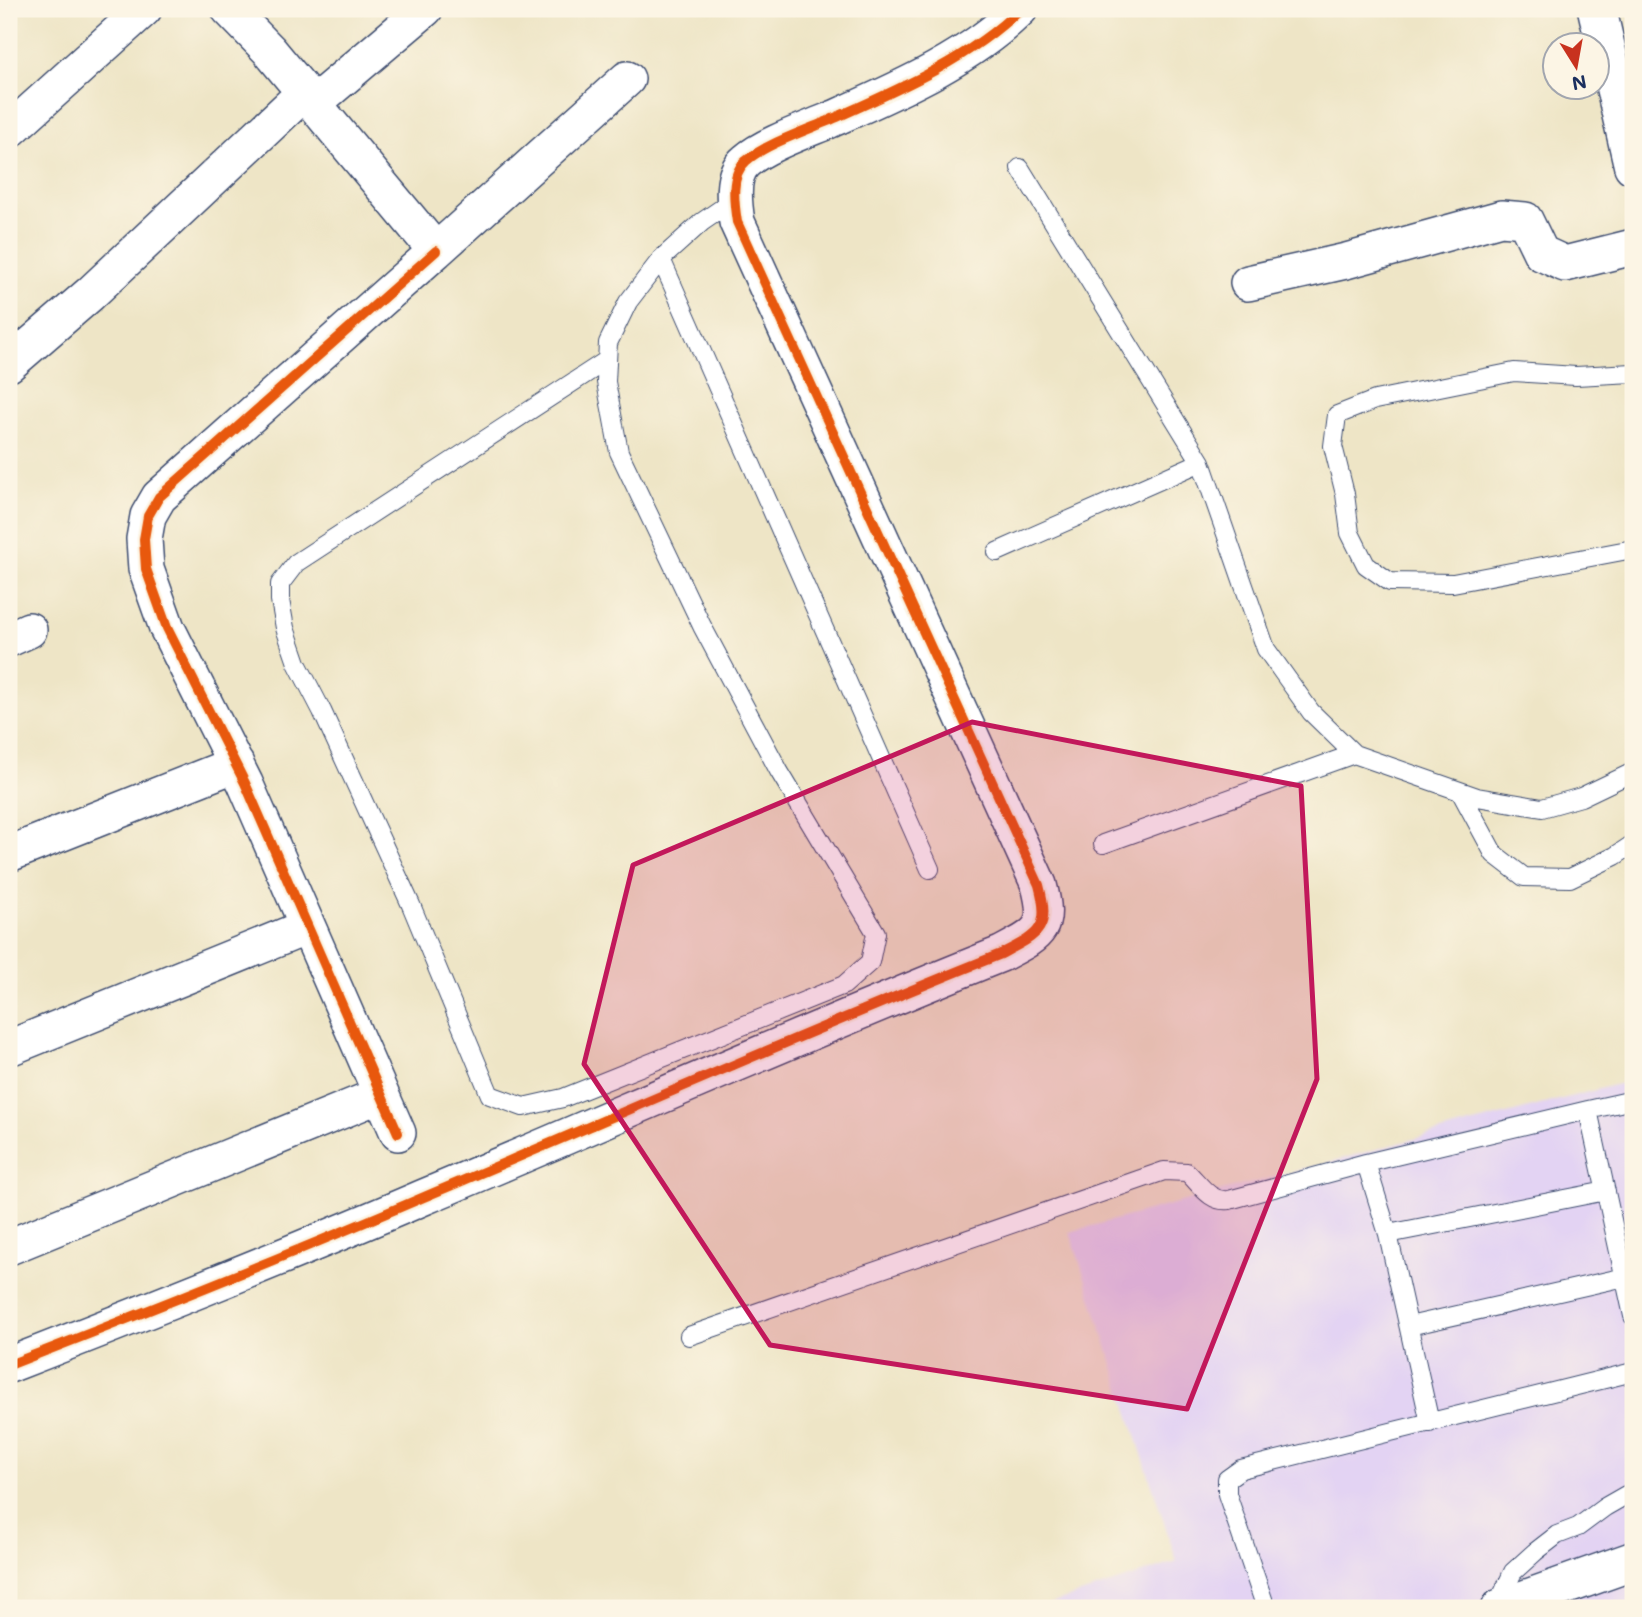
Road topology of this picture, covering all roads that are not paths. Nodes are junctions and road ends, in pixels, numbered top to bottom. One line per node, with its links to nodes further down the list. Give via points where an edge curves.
1 (144, 9): 8 (street)
2 (229, 9): 7 (street)
3 (425, 9): 7 (street)
4 (1020, 9): 11 (street, via 979,44 945,65 744,161 736,177)
5 (1597, 9): 9 (main road)
6 (627, 79): 13 (street)
7 (309, 98): 13 (street); 17 (street)
8 (9, 131)
9 (1633, 165)
10 (1020, 168): 19 (lane)
11 (734, 200): 14 (lane); 44 (street, via 737,222 1040,885 1045,906 1042,924 1033,937 1001,954 398,1208)
12 (1633, 247): 15 (street, via 1565,264 1541,253 1525,220 1501,218)
13 (436, 251): 23 (street, via 159,497 148,516 146,569 162,616)
14 (661, 259): 16 (lane, via 628,302 608,343); 29 (lane)
15 (1248, 283)
16 (607, 360): 16 (lane, via 606,382 619,452 702,626 779,771 876,933 870,962 844,985 562,1098 523,1107 490,1095 411,905 297,663 285,628 280,584 296,563)
17 (9, 364)
18 (1633, 373): 20 (lane, via 1514,372 1375,400 1337,415 1333,446 1350,533 1366,565 1390,582 1453,583)
19 (1201, 462): 21 (lane); 22 (lane, via 1266,649 1311,712)
20 (1633, 549)
21 (997, 552)
22 (1354, 754): 25 (lane); 26 (lane)
23 (236, 764): 28 (street); 30 (street)
24 (1633, 772): 25 (lane, via 1581,797 1542,808)
25 (1460, 791): 27 (lane, via 1494,854 1524,877 1570,878)
26 (1103, 844)
27 (1633, 844)
28 (9, 854)
29 (930, 869)
30 (307, 927): 31 (street); 32 (street)
31 (9, 1048)
32 (380, 1095): 35 (street); 39 (street)
33 (1633, 1100): 34 (lane)
34 (1588, 1110): 36 (lane); 37 (lane)
35 (397, 1133)
36 (1366, 1163): 38 (lane); 43 (lane, via 1220,1202 1186,1172 1164,1171)
37 (1606, 1191): 38 (lane); 40 (lane)
38 (1388, 1234): 42 (lane)
39 (9, 1247)
40 (1625, 1277): 41 (lane); 42 (lane)
41 (1633, 1316)
42 (1409, 1326): 46 (lane)
43 (690, 1336)
44 (9, 1365)
45 (1633, 1372): 46 (lane)
46 (1430, 1423): 49 (lane, via 1241,1469 1227,1479 1227,1494)
47 (1633, 1494): 50 (lane, via 1535,1552 1513,1572)
48 (1633, 1561): 51 (main road)
49 (1266, 1608)
50 (1495, 1608)
51 (1501, 1608)

